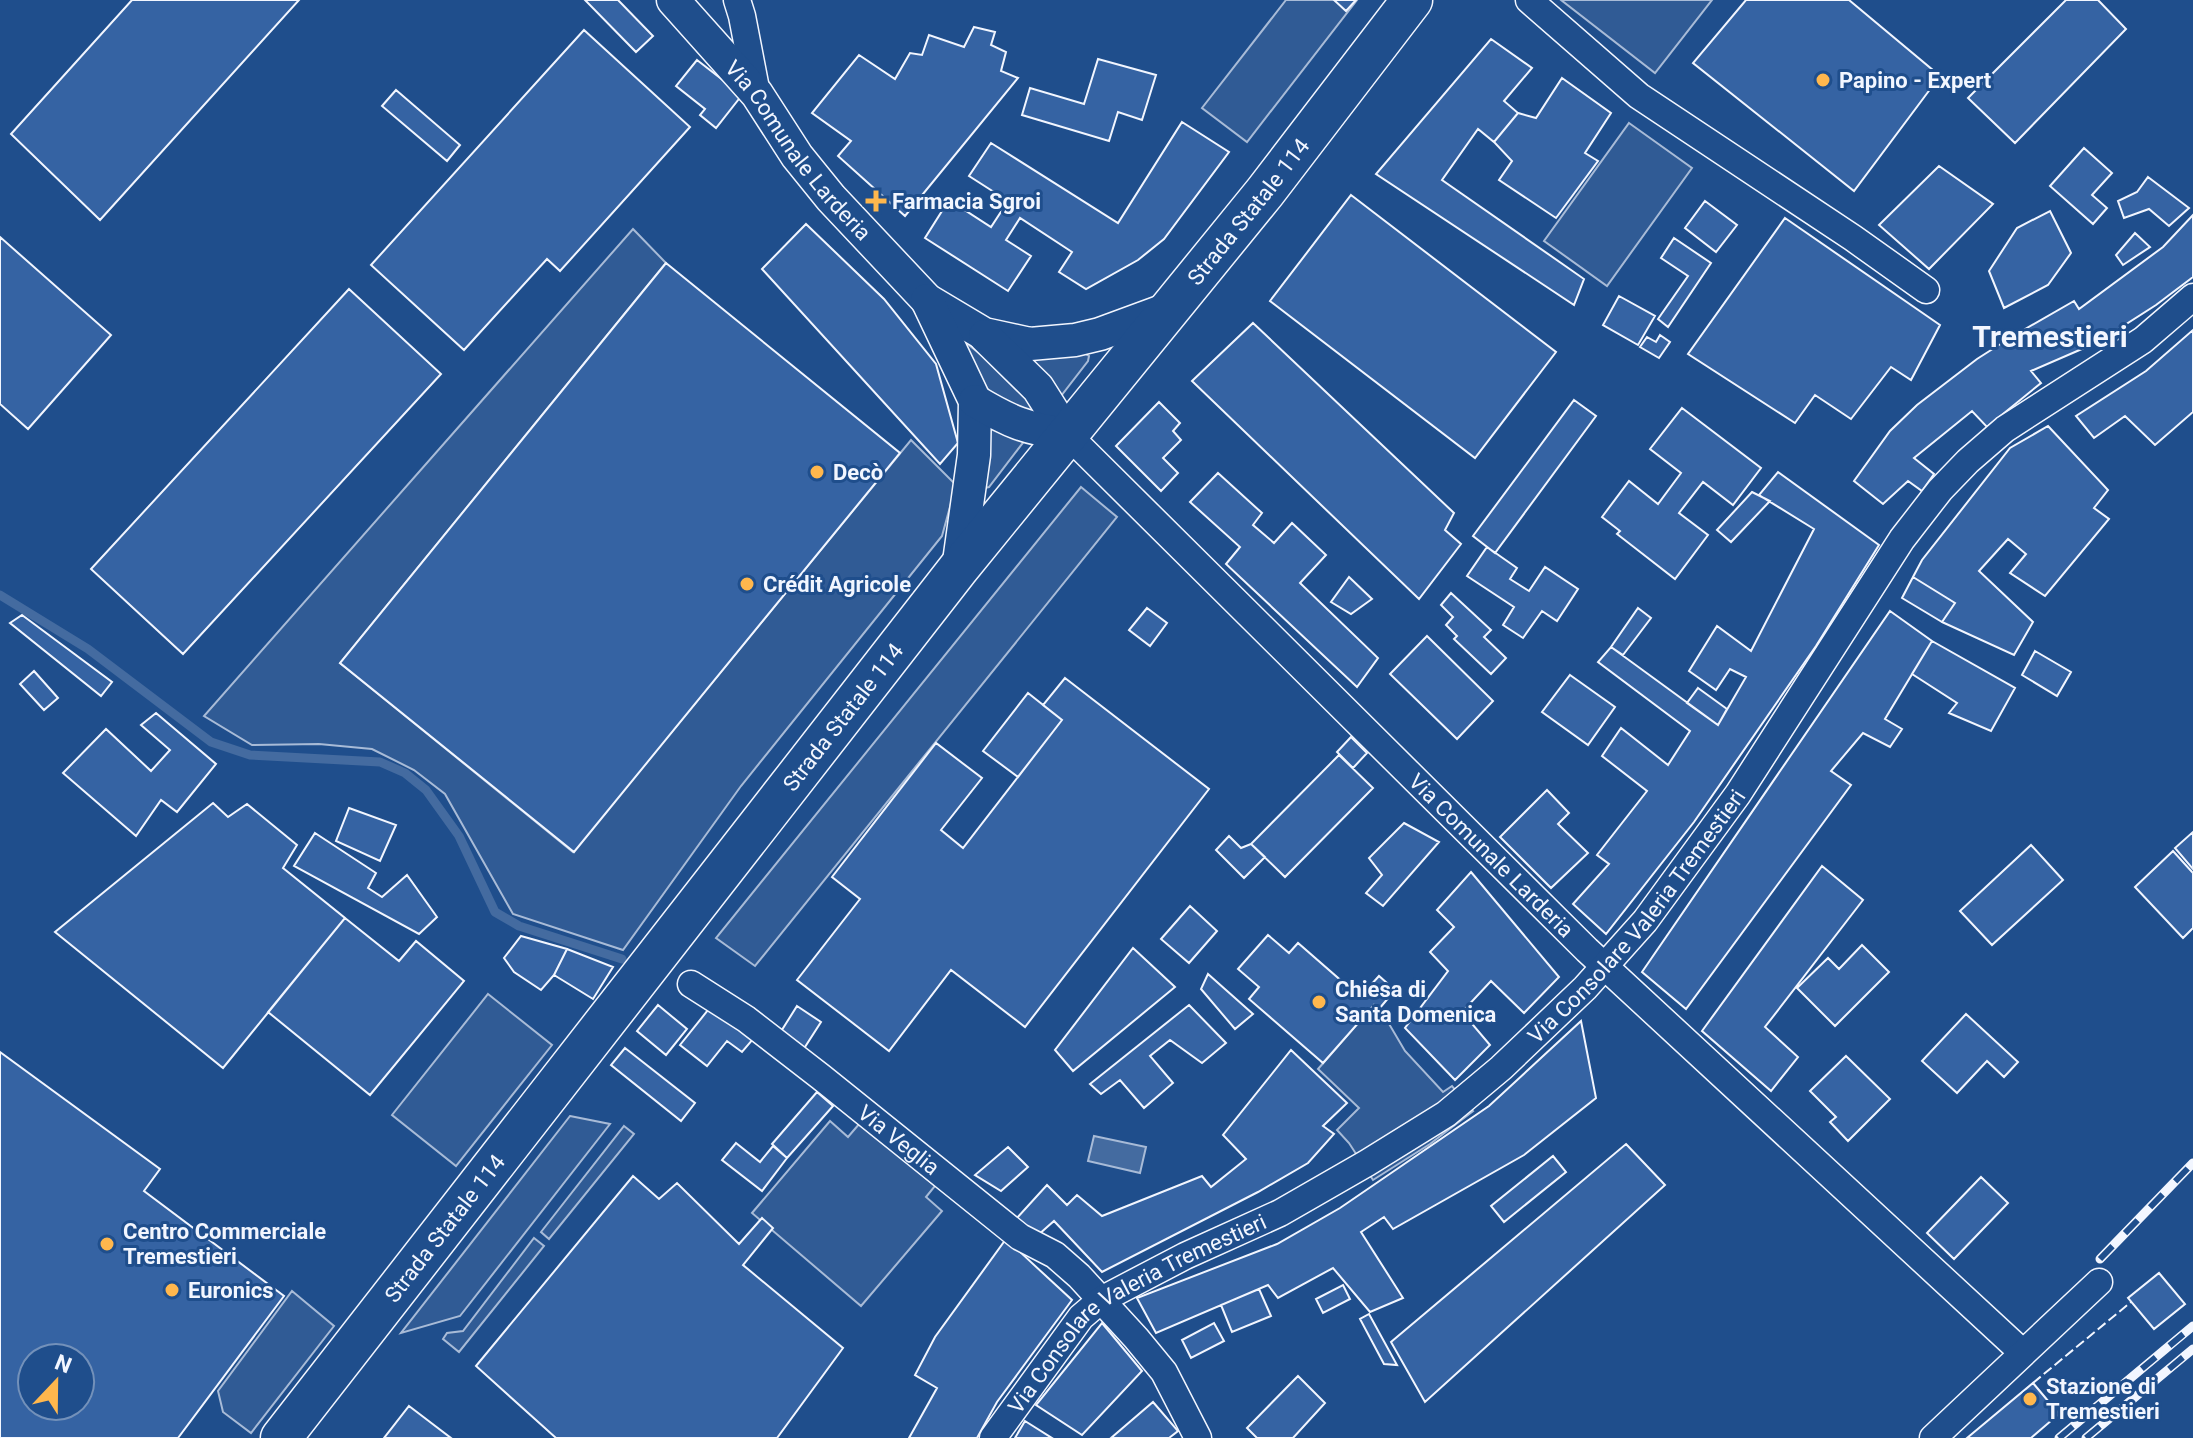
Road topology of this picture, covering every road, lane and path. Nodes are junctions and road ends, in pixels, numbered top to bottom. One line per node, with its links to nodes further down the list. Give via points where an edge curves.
1 (673, 0): 5 (street, Via Comunale Larderia)
2 (737, 0): 5 (street)
3 (1412, 0): 9 (main road, Strada Statale 114, via 1275,180)
4 (1529, 0): 6 (street, via 1639,96)
5 (757, 94): 8 (street, Via Comunale Larderia, via 831,198)
6 (1926, 290)
7 (2193, 297): 14 (street, Via Consolare Valeria Tremestieri, via 2143,340 2005,429 1940,490 1902,539 1697,853)
8 (927, 300): 10 (street, Via Comunale Larderia); 11 (street, Via Comunale Larderia)
9 (1168, 309): 10 (street, Via Comunale Larderia, via 1075,340 1030,344); 12 (main road, Strada Statale 114)
10 (984, 334): 12 (street, Via Comunale Larderia, via 1038,388)
11 (975, 401): 12 (street, via 1030,429); 13 (street, Via Comunale Larderia, via 974,455)
12 (1067, 434): 13 (main road, Strada Statale 114); 14 (street, Via Comunale Larderia)
13 (958, 569): 19 (main road, Strada Statale 114)
14 (1605, 967): 17 (street, Via Consolare Valeria Tremestieri, via 1478,1089 1411,1138 1280,1213); 18 (street, Via Comunale Larderia)
15 (691, 984): 17 (street, Via Veglia, via 746,1019 1020,1237 1055,1255)
16 (2099, 1282): 18 (street)
17 (1101, 1300): 20 (street, Via Consolare Valeria Tremestieri, via 1081,1317); 21 (street, Via Veglia, via 1155,1359)
18 (2023, 1353): 22 (street)
19 (281, 1438)
20 (993, 1438)
21 (1198, 1438)
22 (1933, 1438)

